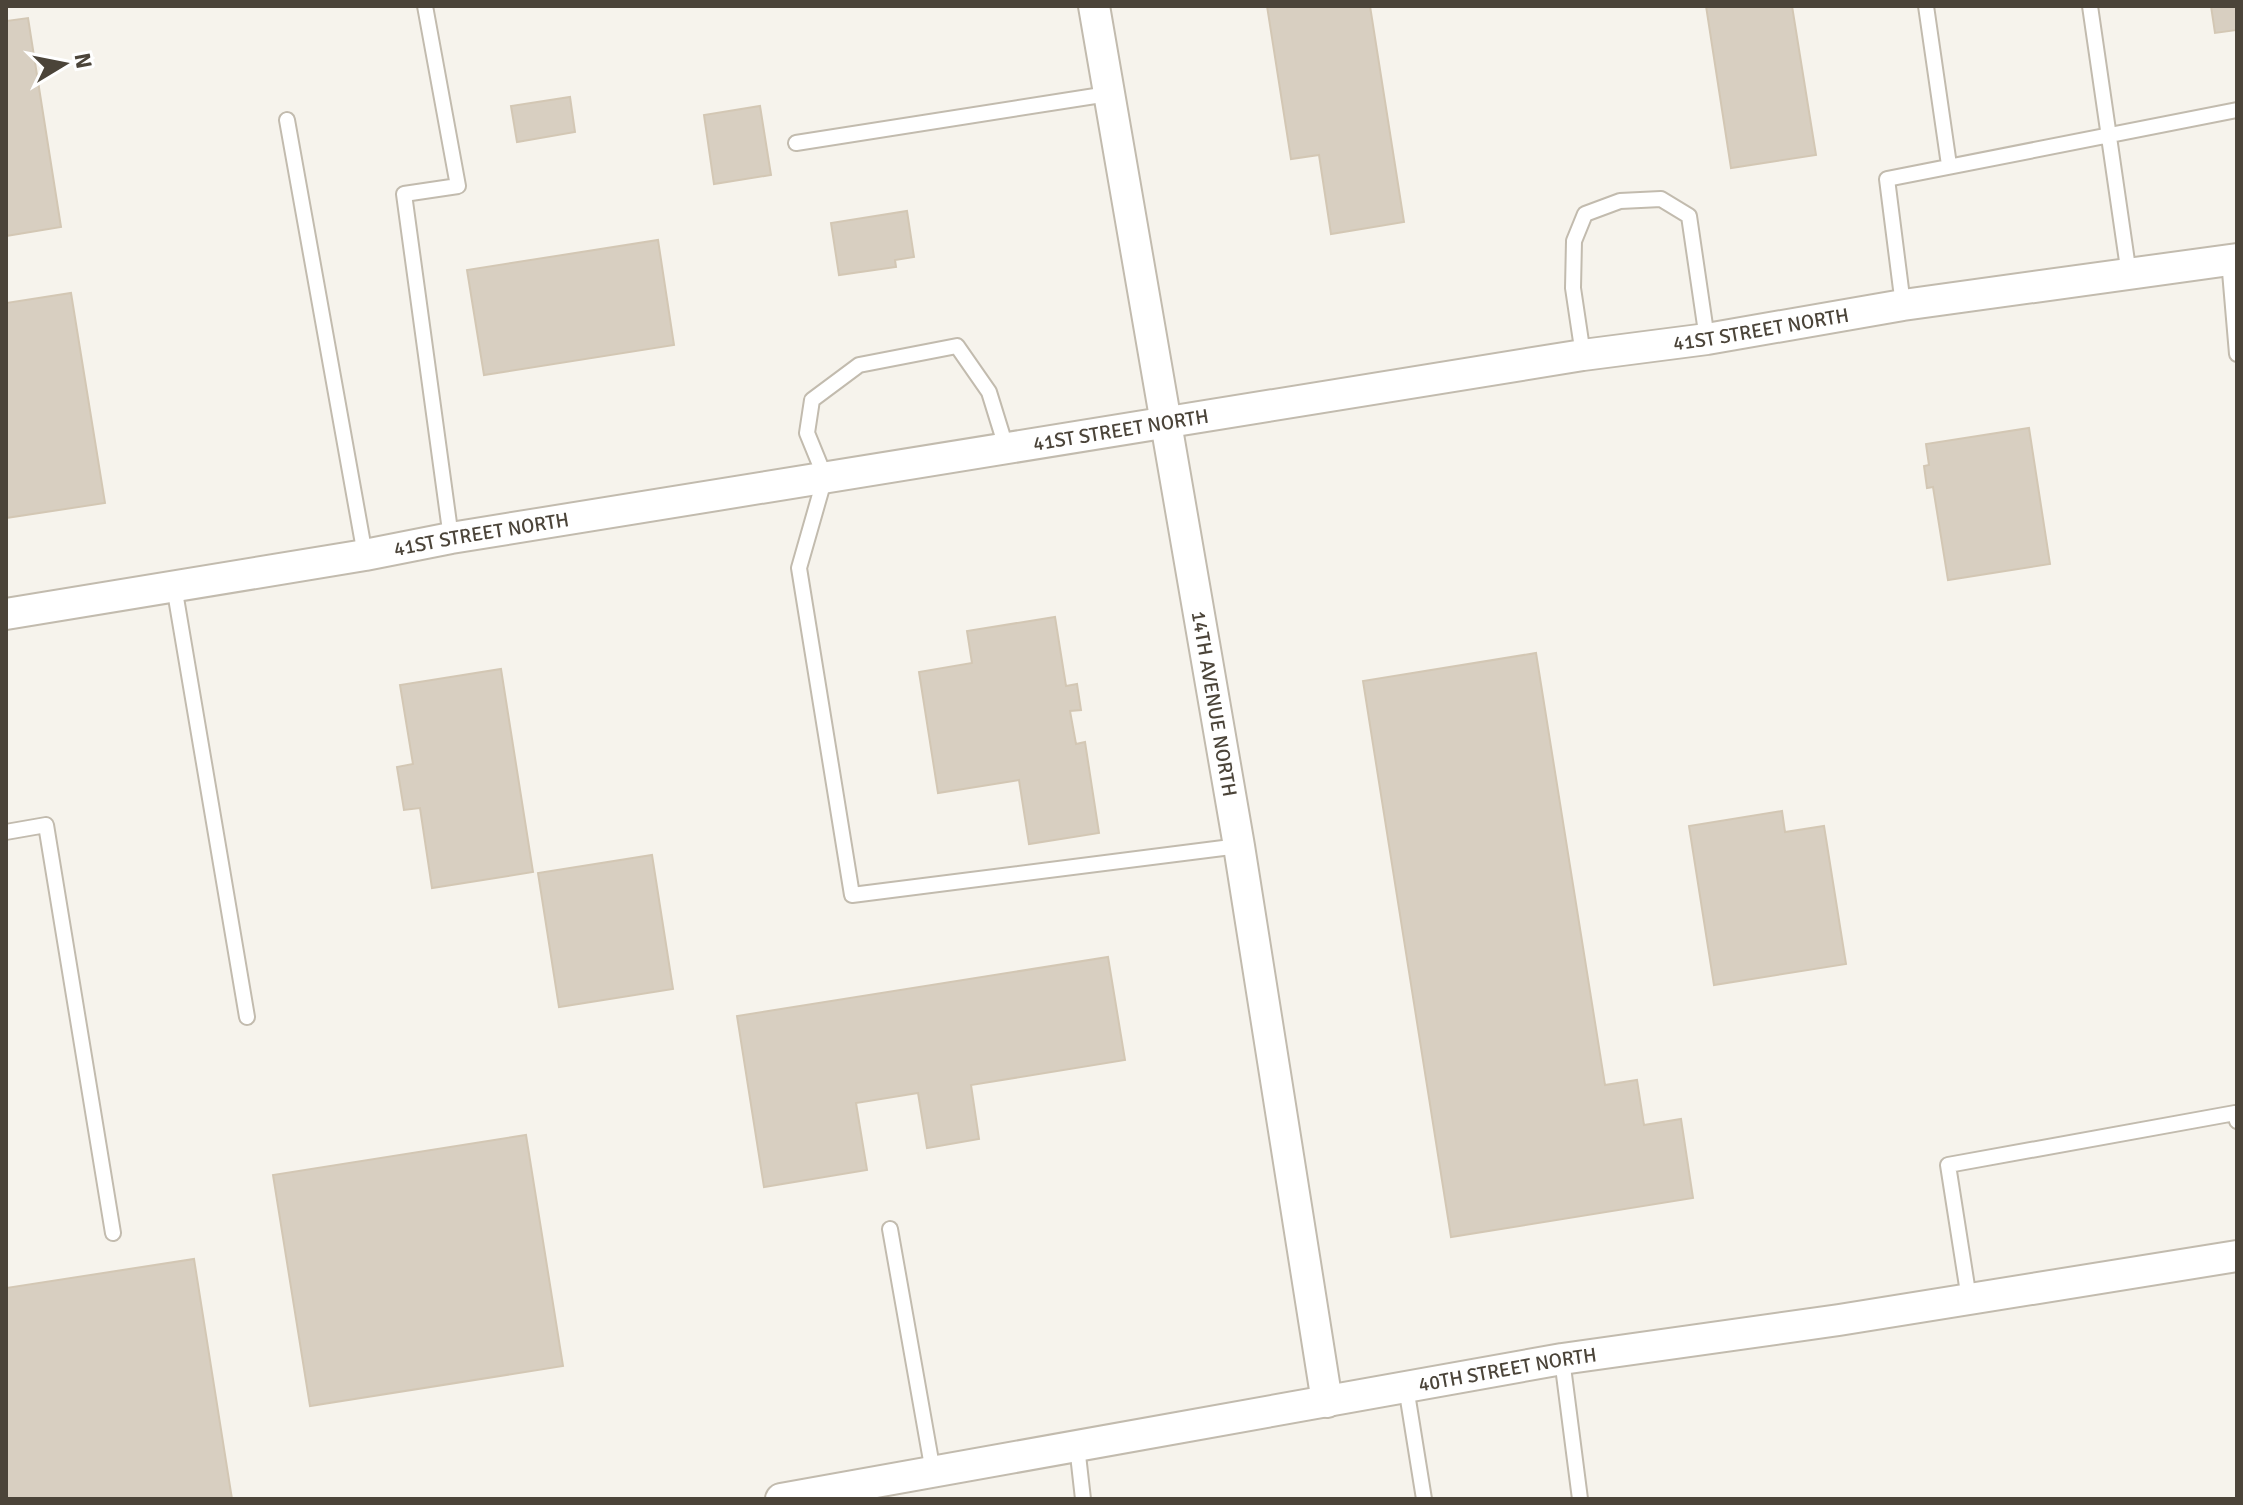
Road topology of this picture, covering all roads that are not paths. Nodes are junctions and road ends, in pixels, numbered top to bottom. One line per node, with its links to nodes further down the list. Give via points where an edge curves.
1 (425, 6): 20 (lane, via 458,186 404,194)
2 (1094, 6): 5 (street, 14TH AVENUE NORTH)
3 (1926, 6): 10 (lane)
4 (2090, 6): 8 (lane)
5 (1108, 94): 9 (lane); 17 (street, 14TH AVENUE NORTH)
6 (2237, 110): 8 (lane)
7 (287, 120): 21 (lane)
8 (2109, 136): 10 (lane); 12 (lane)
9 (796, 143)
10 (1949, 165): 13 (lane, via 1887,179)
11 (2233, 260): 12 (street, 41ST STREET NORTH); 15 (lane)
12 (2129, 275): 13 (street, 41ST STREET NORTH)
13 (1903, 305): 14 (street, 41ST STREET NORTH)
14 (1707, 339): 16 (street, 41ST STREET NORTH); 16 (lane, via 1689,216 1661,199 1620,201 1585,214 1574,241 1573,288)
15 (2237, 354)
16 (1583, 355): 17 (street, 41ST STREET NORTH)
17 (1166, 422): 18 (street, 41ST STREET NORTH); 25 (street, 14TH AVENUE NORTH)
18 (1006, 447): 19 (street, 41ST STREET NORTH); 19 (lane, via 989,392 957,346 859,365 812,400 807,433)
19 (825, 477): 20 (street, 41ST STREET NORTH); 25 (lane, via 799,568 852,895)
20 (451, 538): 21 (street, 41ST STREET NORTH)
21 (365, 555): 22 (street, 41ST STREET NORTH)
22 (174, 586): 23 (street, 41ST STREET NORTH); 26 (lane)
23 (6, 614)
24 (6, 832): 29 (lane, via 46,825)
25 (1239, 846): 34 (street, 14TH AVENUE NORTH)
26 (247, 1017)
27 (2237, 1121): 31 (lane, via 2235,1113 1948,1165)
28 (890, 1229): 36 (lane)
29 (113, 1233)
30 (2237, 1256): 31 (street, 40TH STREET NORTH)
31 (1969, 1299): 32 (street, 40TH STREET NORTH)
32 (1562, 1359): 33 (street, 40TH STREET NORTH); 40 (lane)
33 (1406, 1387): 34 (street, 40TH STREET NORTH); 39 (lane)
34 (1327, 1402): 35 (street, 40TH STREET NORTH)
35 (1077, 1446): 36 (street, 40TH STREET NORTH); 38 (lane)
36 (933, 1472): 37 (street, 40TH STREET NORTH)
37 (781, 1499)
38 (1083, 1499)
39 (1424, 1499)
40 (1580, 1499)

